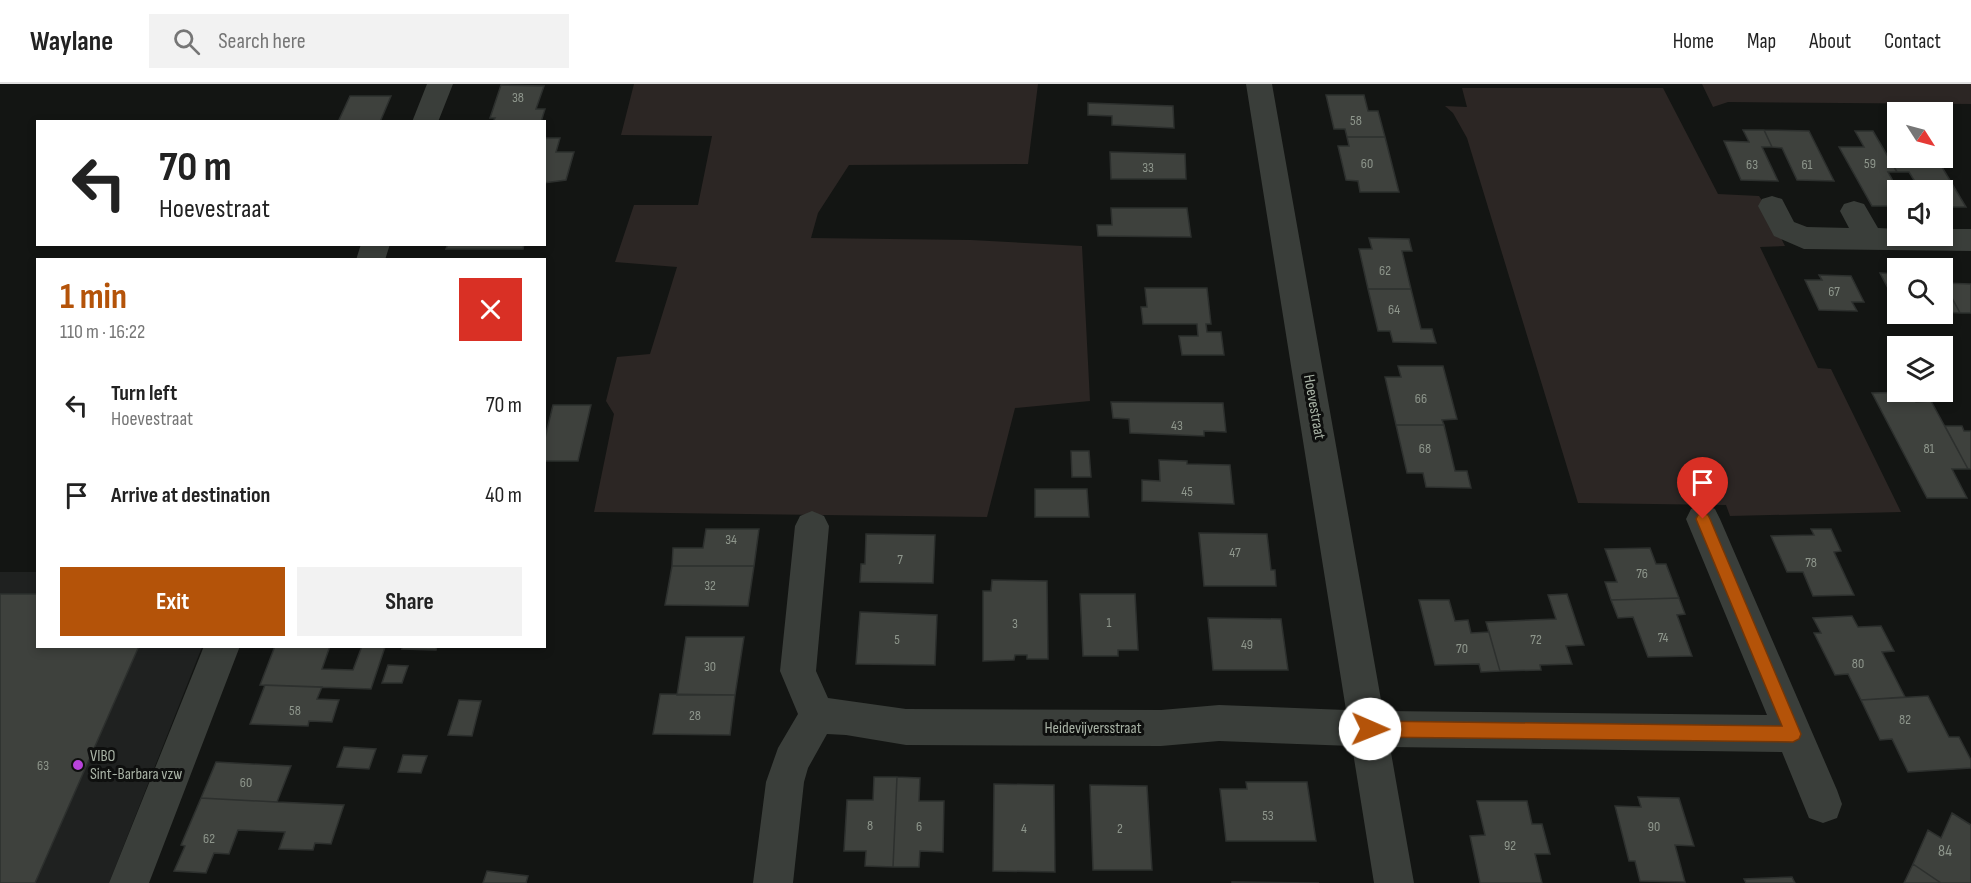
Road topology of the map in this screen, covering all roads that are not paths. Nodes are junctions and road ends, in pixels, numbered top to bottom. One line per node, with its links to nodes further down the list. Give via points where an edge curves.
1 (440, 84): 3 (street)
2 (1259, 84): 12 (street, Hoevestraat)
3 (426, 120)
4 (1772, 206): 6 (street, via 1784,229 1804,238)
5 (1854, 211): 6 (street)
6 (1870, 239): 7 (street)
7 (1971, 240)
8 (1703, 519): 13 (street)
9 (812, 526): 11 (street, via 798,671)
10 (221, 648): 15 (street)
11 (817, 716): 12 (street, Heidevijversstraat, via 906,727 1161,728 1219,723); 16 (street, via 791,761 785,782)
12 (1370, 729): 13 (street); 17 (street, Hoevestraat)
13 (1793, 734): 14 (street)
14 (1822, 804)
15 (129, 883)
16 (773, 883)
17 (1394, 883)

